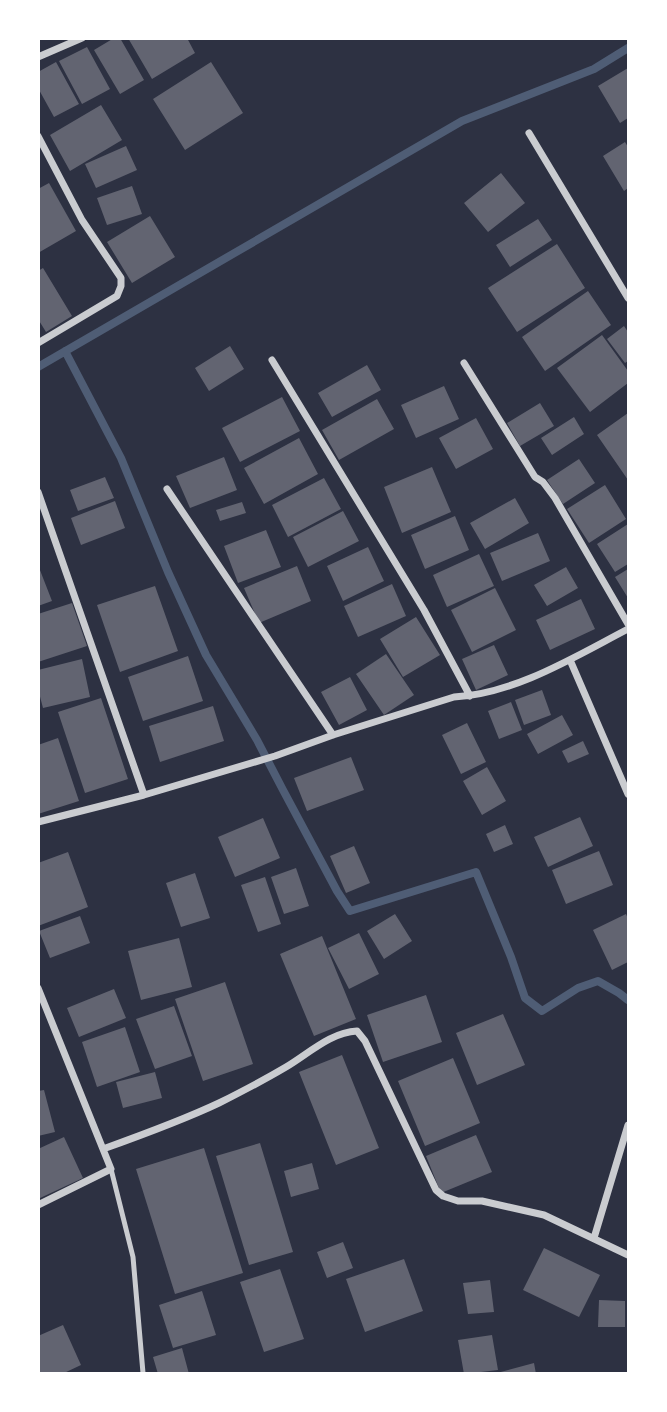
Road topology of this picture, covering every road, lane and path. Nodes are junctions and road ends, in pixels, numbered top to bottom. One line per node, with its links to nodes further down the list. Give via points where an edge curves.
1 (82, 38): 2 (street)
2 (38, 57)
3 (529, 132): 5 (street)
4 (38, 136): 6 (street, via 82,220 121,278 121,286 117,296)
5 (628, 298)
6 (38, 343)
7 (272, 360): 13 (street, via 424,610)
8 (464, 363): 11 (street, via 535,477 555,498)
9 (166, 489): 14 (street)
10 (38, 492): 16 (street)
11 (628, 626): 12 (street)
12 (570, 660): 13 (street, via 526,680); 15 (street)
13 (470, 696): 14 (street, via 454,696)
14 (333, 735): 16 (street)
15 (628, 794)
16 (144, 795): 17 (street)
17 (38, 822)
18 (38, 988): 20 (street)
19 (628, 1125): 23 (street)
20 (103, 1149): 21 (street); 23 (street, via 218,1103 331,1038 358,1031 436,1190 458,1201 482,1201 544,1215)
21 (111, 1170): 22 (street); 25 (lane, via 133,1257)
22 (38, 1205)
23 (594, 1238): 24 (street)
24 (628, 1255)
25 (143, 1373)

